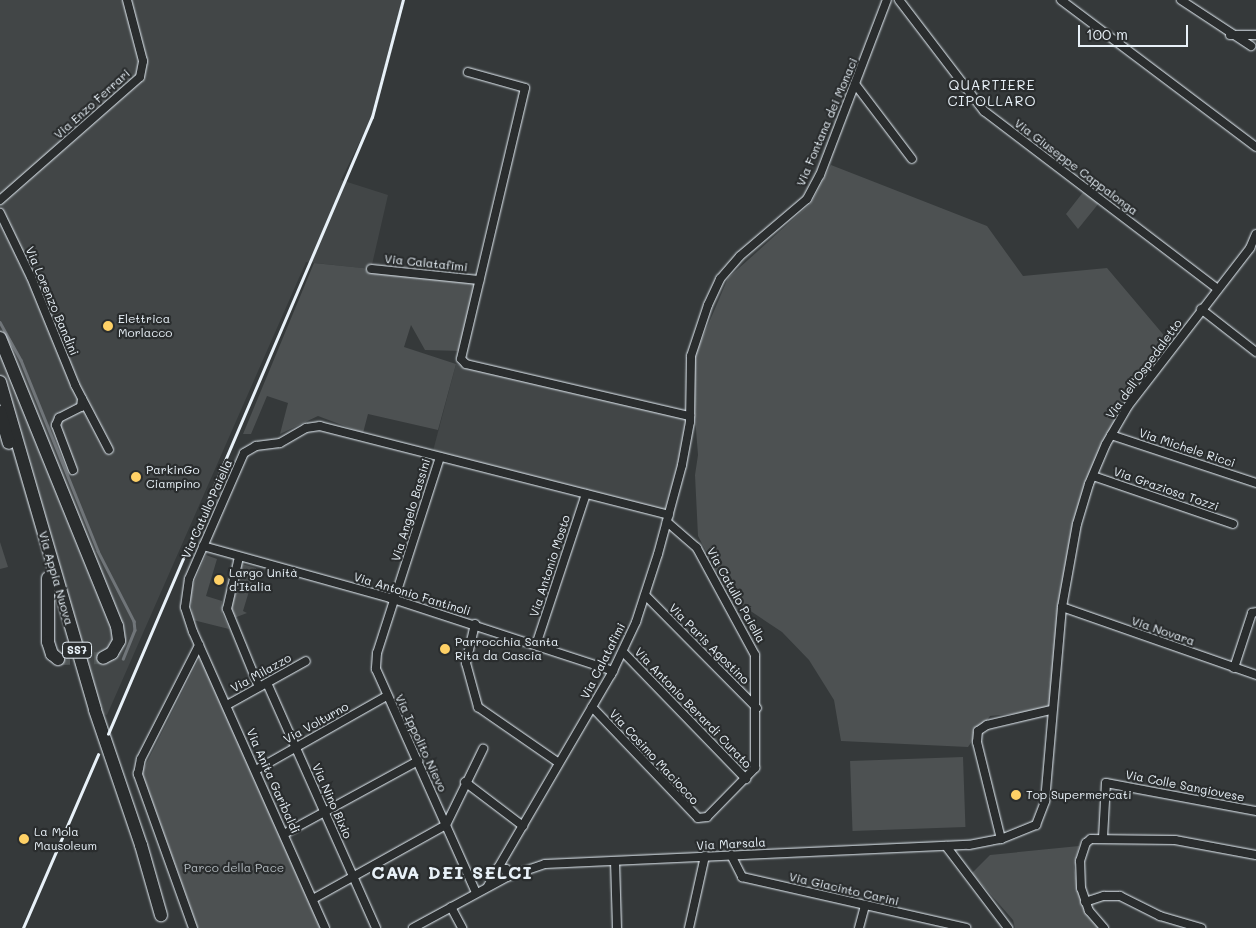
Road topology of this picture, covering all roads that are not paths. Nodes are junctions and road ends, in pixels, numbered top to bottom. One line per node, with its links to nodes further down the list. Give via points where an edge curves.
1 (127, 0): 14 (street, Via Enzo Ferrari, via 143,61 140,77)
2 (887, 0): 11 (street, Via Fontana dei Monaci)
3 (899, 0): 19 (street, Via Giuseppe Cappalonga, via 984,111)
4 (1061, 0): 12 (street)
5 (1181, 0): 6 (street)
6 (1230, 35): 7 (street); 8 (street)
7 (1256, 35): 8 (street)
8 (1251, 46): 9 (street)
9 (1256, 54)
10 (468, 72): 18 (street, Via Calatafimi, via 525,88)
11 (855, 84): 13 (street); 20 (street, Via Fontana dei Monaci, via 820,175 807,199 740,256 720,279)
12 (1256, 147)
13 (912, 159)
14 (0, 200)
15 (0, 213): 25 (street, Via Lorenzo Bandini, via 32,277)
16 (1256, 234): 19 (street, Via dell'Ospedaletto, via 1250,248)
17 (371, 269): 18 (street, Via Calatafimi)
18 (479, 280): 27 (street, Via Calatafimi, via 462,352 461,359 466,364)
19 (1218, 289): 21 (street, Via dell'Ospedaletto)
20 (708, 305): 27 (street, Via Calatafimi, via 691,356)
21 (1201, 309): 23 (street); 28 (street, Via dell'Ospedaletto, via 1128,406)
22 (0, 338): 48 (main road, via 117,626 119,641 112,653)
23 (1256, 352)
24 (0, 382): 87 (main road, Via Appia Nuova / SS7, via 76,647)
25 (82, 399): 29 (street, Via Lorenzo Bandini); 31 (street, via 80,407 60,418 56,425)
26 (0, 412): 39 (main road, Via Appia Nuova / SS7)
27 (690, 416): 35 (street, Via Calatafimi)
28 (1111, 435): 32 (street, Via dell'Ospedaletto); 33 (street, Via Michele Ricci)
29 (109, 450)
30 (440, 456): 34 (street, Via Catullo Paiella); 37 (street, Via Catullo Paiella, via 320,426 306,428 280,443 253,447 242,457); 41 (street, Via Angelo Bassini)
31 (73, 470)
32 (1093, 476): 36 (street, Via Graziosa Tozzi); 42 (street, Via dell'Ospedaletto, via 1078,524)
33 (1256, 483)
34 (586, 494): 35 (street, Via Catullo Paiella); 46 (street, Via Antonio Mosto)
35 (668, 518): 40 (street, Via Calatafimi); 58 (street, Via Catullo Paiella, via 697,548 752,648 757,665)
36 (1233, 524)
37 (203, 546): 38 (street, Via Antonio Fantinoli); 45 (street, Via Catullo Paiella, via 185,595 187,614)
38 (239, 557): 41 (street, Via Antonio Fantinoli); 54 (street, Via Nino Bixio, via 227,606 233,628)
39 (48, 578): 49 (main road, via 48,642 52,654); 87 (main road, Via Appia Nuova / SS7, via 131,839)
40 (645, 595): 47 (street, Via Calatafimi); 58 (street, Via Paris Agostino)
41 (396, 600): 44 (street, Via Antonio Fantinoli); 55 (street, Via Ippolito Nievo, via 375,661 377,676)
42 (1062, 607): 51 (street, Via Novara); 59 (street, Via dell'Ospedaletto)
43 (1256, 612): 51 (street, via 1252,612)
44 (476, 624): 46 (street, Via Antonio Fantinoli); 63 (street, via 466,664 478,707)
45 (199, 644): 56 (street, Via Anita Garibaldi); 89 (street, via 141,759 138,774)
46 (536, 645): 52 (street, Via Antonio Fantinoli)
47 (623, 652): 52 (street, Via Calatafimi); 65 (street, Via Antonio Berardi Curato)
48 (103, 658)
49 (58, 659)
50 (306, 661): 54 (street, Via Milazzo)
51 (1234, 668): 53 (street, Via Novara)
52 (614, 671): 57 (street, Via Calatafimi)
53 (1256, 675)
54 (263, 685): 56 (street, Via Milazzo); 60 (street, Via Nino Bixio)
55 (387, 696): 60 (street, Via Volturno); 62 (street, Via Ippolito Nievo)
56 (227, 705): 64 (street, Via Anita Garibaldi)
57 (592, 707): 63 (street, Via Calatafimi); 65 (street, Via Cosimo Maciocco, via 696,817 706,818)
58 (757, 708): 65 (street, Via Catullo Paiella, via 756,763)
59 (1052, 710): 73 (street, Via dell'Ospedaletto, via 1043,813 1031,828); 73 (street, via 987,725 978,731 977,742)
60 (296, 747): 64 (street, Via Volturno); 68 (street, Via Nino Bixio)
61 (483, 749): 66 (street)
62 (418, 761): 68 (street); 69 (street, Via Ippolito Nievo)
63 (559, 763): 70 (street, Via Calatafimi)
64 (256, 770): 71 (street, Via Anita Garibaldi)
65 (746, 779)
66 (465, 782): 69 (street); 70 (street)
67 (1256, 811): 72 (street, Via Colle Sangiovese, via 1106,783)
68 (325, 812): 71 (street); 80 (street, Via Nino Bixio)
69 (446, 825): 80 (street); 82 (street, Via Ippolito Nievo)
70 (523, 826): 79 (street, Via Calatafimi)
71 (284, 834): 83 (street, Via Anita Garibaldi)
72 (1103, 838): 76 (street, via 1175,840); 84 (street, via 1086,843 1080,861)
73 (1001, 839): 74 (street, Via dell'Ospedaletto)
74 (946, 846): 75 (street, Via Marsala); 98 (street)
75 (731, 855): 77 (street, Via Marsala); 85 (street, Via Giacinto Carini, via 742,877)
76 (1256, 855)
77 (705, 856): 78 (street, Via Marsala); 95 (street)
78 (615, 861): 79 (street, Via Marsala, via 545,864 518,872); 94 (street)
79 (503, 871): 81 (street, Via Calatafimi); 81 (street)
80 (354, 877): 83 (street); 91 (street, Via Nino Bixio)
81 (488, 886): 82 (street)
82 (476, 892): 86 (street)
83 (313, 899): 90 (street, Via Anita Garibaldi)
84 (1085, 902): 99 (street, via 1093,918); 100 (street, via 1104,896 1120,896 1160,916)
85 (864, 905): 96 (street); 97 (street, Via Giacinto Carini)
86 (450, 907): 92 (street); 93 (street)
87 (161, 915): 88 (main road, Via Appia Nuova / SS7)
88 (166, 928)
89 (193, 928)
90 (325, 928)
91 (376, 928)
92 (413, 928)
93 (462, 928)
94 (617, 928)
95 (689, 928)
96 (859, 928)
97 (966, 928)
98 (1008, 928)
99 (1104, 928)
100 (1201, 928)

